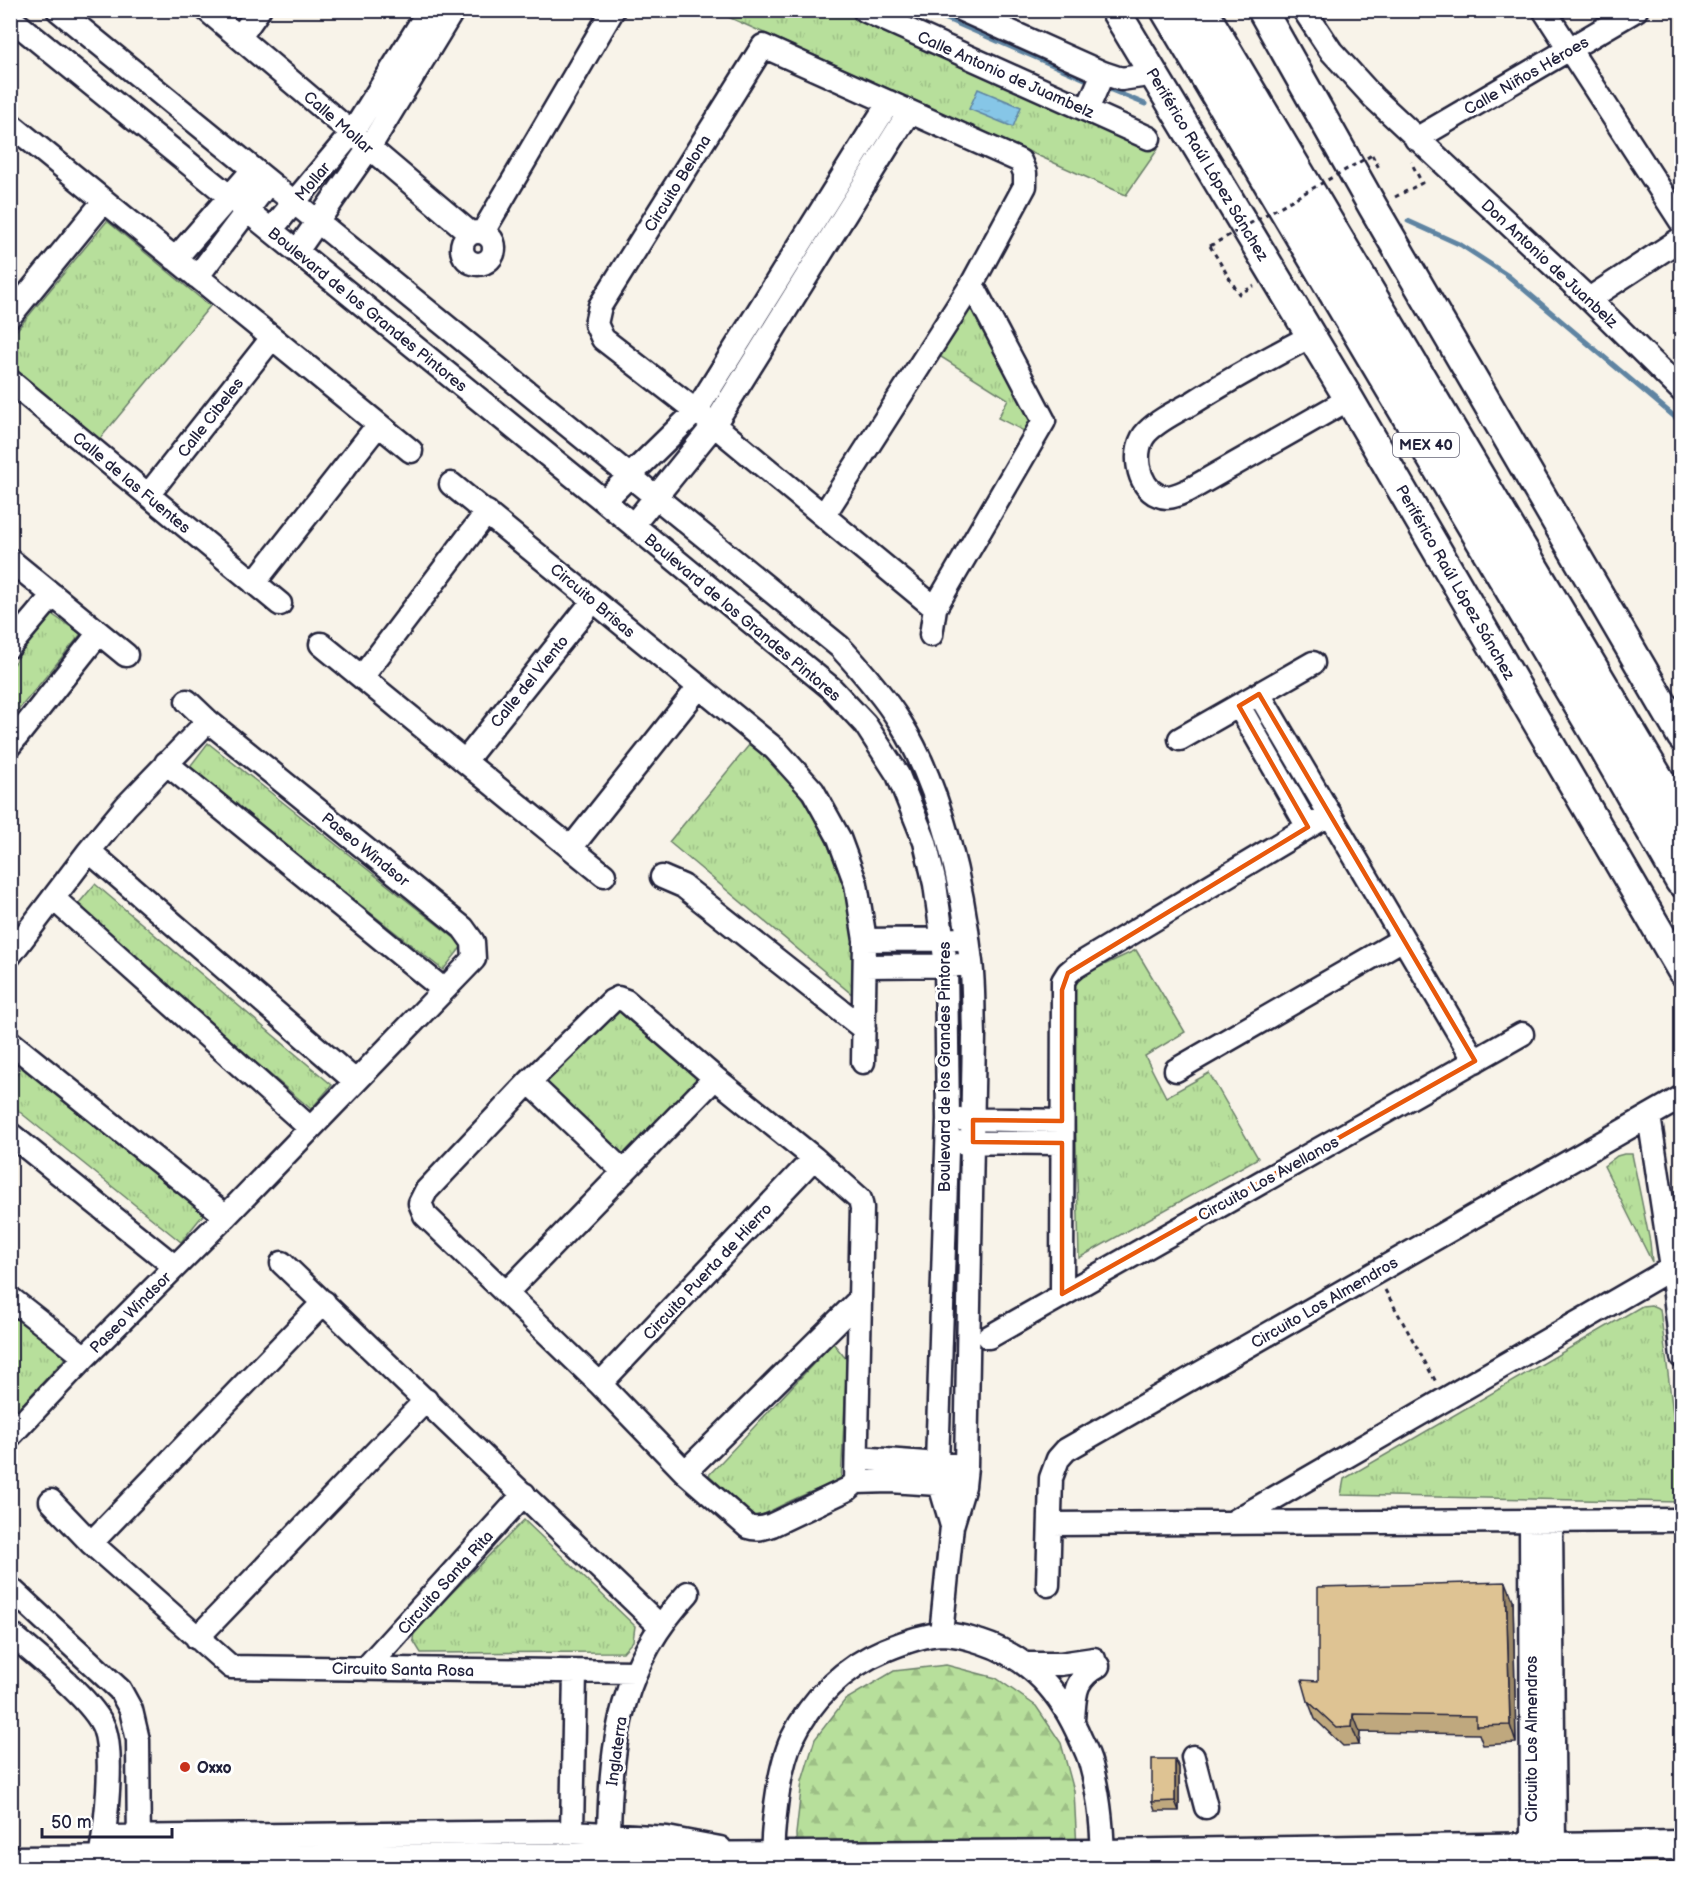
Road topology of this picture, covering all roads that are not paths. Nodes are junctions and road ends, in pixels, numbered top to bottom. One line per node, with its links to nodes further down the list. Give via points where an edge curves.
1 (58, 10): 29 (street, Boulevard de los Grandes Pintores)
2 (207, 10): 17 (street, Calle Mollar)
3 (259, 10): 17 (street)
4 (429, 10): 25 (street, Mollar)
5 (453, 10): 28 (street, Mollar)
6 (613, 10): 28 (street, Calle Mollar, via 476,232)
7 (864, 10): 22 (street, Calle Antonio de Juambelz)
8 (962, 10): 20 (street)
9 (1115, 10): 19 (main road, Periférico Raúl López Sánchez)
10 (1168, 10): 89 (highway, MEX 40)
11 (1200, 10): 83 (highway, MEX 40)
12 (1262, 10): 77 (main road)
13 (1304, 10): 27 (street, Don Antonio de Juanbelz, via 1331,51)
14 (1544, 10): 18 (street)
15 (1636, 10): 18 (street, Calle Niños Héroes)
16 (10, 18): 32 (street, Boulevard de los Grandes Pintores)
17 (240, 37): 25 (street, Calle Mollar)
18 (1569, 50): 27 (street, Calle Niños Héroes); 34 (street)
19 (1155, 74): 20 (street, via 1121,79); 43 (main road, Periférico Raúl López Sánchez)
20 (1101, 77): 22 (street)
21 (888, 102): 23 (street, Circuito Belona); 48 (street); 48 (street, Circuito Belona, via 763,46 600,306 596,324 603,339)
22 (1088, 106): 26 (street, Calle Antonio de Juambelz)
23 (909, 112): 40 (street, Circuito Belona, via 1020,161 1025,173 1025,186); 48 (street)
24 (10, 124): 30 (street)
25 (352, 133): 28 (street, Calle Mollar); 31 (street, Mollar)
26 (1149, 138)
27 (1416, 139): 41 (street, Don Antonio de Juanbelz)
28 (369, 148): 33 (street, Mollar)
29 (260, 176): 31 (street, Boulevard de los Grandes Pintores); 32 (street)
30 (104, 201): 38 (street); 42 (street)
31 (294, 203): 33 (street, Boulevard de los Grandes Pintores); 35 (street, Mollar)
32 (238, 204): 35 (street, Boulevard de los Grandes Pintores); 38 (street); 39 (street)
33 (318, 222): 37 (street, Mollar); 51 (street, Boulevard de los Grandes Pintores)
34 (1682, 223)
35 (271, 230): 37 (street, Boulevard de los Grandes Pintores)
36 (1682, 238): 41 (street)
37 (297, 251): 55 (street, Boulevard de los Grandes Pintores)
38 (175, 258): 39 (street)
39 (197, 277): 44 (street)
40 (972, 284): 57 (street, Circuito Belona); 64 (street, via 1044,421)
41 (1589, 299): 46 (street, Don Antonio de Juanbelz)
42 (10, 316)
43 (1311, 336): 47 (main road, Periférico Raúl López Sánchez); 47 (street, via 1248,369 1146,433 1136,456 1145,483 1160,496 1189,490)
44 (272, 338): 49 (street); 53 (street, Calle Cibeles)
45 (10, 381): 53 (street, Calle de las Fuentes)
46 (1682, 391)
47 (1349, 399): 99 (main road, Periférico Raúl López Sánchez)
48 (705, 418): 51 (street); 54 (street); 57 (street, Circuito Belona)
49 (378, 425): 50 (street); 60 (street)
50 (411, 451)
51 (629, 477): 54 (street, Boulevard de los Grandes Pintores); 55 (street)
52 (451, 484): 56 (street, Circuito Brisas)
53 (148, 495): 60 (street, Calle de las Fuentes)
54 (655, 498): 58 (street); 92 (street, Boulevard de los Grandes Pintores, via 840,647 901,722 934,794)
55 (604, 501): 58 (street, Boulevard de los Grandes Pintores)
56 (487, 512): 62 (street, Circuito Brisas); 71 (street)
57 (824, 515): 64 (street, Circuito Belona)
58 (633, 525): 91 (street, Boulevard de los Grandes Pintores, via 831,688 865,724 898,775 925,842)
59 (10, 560): 61 (street)
60 (254, 583): 63 (street, Calle de las Fuentes)
61 (53, 595): 65 (street); 68 (street)
62 (593, 601): 72 (street, Circuito Brisas); 80 (street, Calle del Viento)
63 (280, 604)
64 (935, 608): 66 (street)
65 (99, 633): 69 (street); 79 (street)
66 (931, 635)
67 (321, 644): 71 (street)
68 (10, 646)
69 (126, 655)
70 (1313, 663): 73 (street)
71 (362, 677): 80 (street)
72 (699, 687): 85 (street); 94 (street, Circuito Brisas, via 775,749 813,790 839,838 856,884)
73 (1259, 694): 75 (street); 82 (street)
74 (187, 701): 76 (street, Paseo Windsor)
75 (1239, 706): 78 (street); 84 (street)
76 (208, 721): 81 (street); 100 (street, Paseo Windsor, via 463,928 474,942 474,959)
77 (1682, 737)
78 (1180, 739)
79 (10, 745)
80 (465, 761): 85 (street)
81 (166, 763): 86 (street); 100 (street)
82 (1330, 814): 84 (street); 93 (street)
83 (1682, 822)
84 (1308, 827): 115 (street, via 1068,973 1062,990)
85 (571, 848): 87 (street)
86 (89, 851): 90 (street); 108 (street)
87 (604, 875)
88 (662, 877): 101 (street, via 683,886)
89 (1682, 880)
90 (53, 898): 95 (street); 114 (street)
91 (944, 939): 92 (street); 94 (street); 96 (street, Boulevard de los Grandes Pintores)
92 (968, 939): 97 (street, Boulevard de los Grandes Pintores)
93 (1403, 939): 104 (street); 106 (street)
94 (866, 940): 98 (street, Circuito Brisas)
95 (10, 955)
96 (946, 965): 97 (street); 98 (street); 112 (street, Boulevard de los Grandes Pintores)
97 (971, 965): 113 (street, Boulevard de los Grandes Pintores)
98 (865, 966): 101 (street, Circuito Brisas)
99 (1682, 971)
100 (444, 990): 108 (street, Paseo Windsor)
101 (864, 1029): 105 (street, Circuito Brisas)
102 (1522, 1035): 104 (street, Circuito Los Avellanos)
103 (10, 1042): 121 (street)
104 (1475, 1061): 126 (street, Circuito Los Avellanos)
105 (863, 1062)
106 (1176, 1070)
107 (715, 1078): 109 (street, via 618,998); 119 (street); 120 (street)
108 (355, 1081): 114 (street, Paseo Windsor)
109 (529, 1082): 120 (street); 125 (street, via 426,1191 420,1203 425,1215)
110 (1682, 1097): 111 (street, Circuito Los Almendros)
111 (1649, 1116): 124 (street); 146 (street, Circuito Los Almendros, via 1066,1450 1051,1478)
112 (948, 1119): 113 (street); 117 (street, Boulevard de los Grandes Pintores)
113 (973, 1120): 115 (street); 118 (street, Boulevard de los Grandes Pintores)
114 (310, 1128): 121 (street, Paseo Windsor)
115 (1062, 1132): 118 (street); 126 (street)
116 (10, 1134): 123 (street, Paseo Windsor)
117 (947, 1142): 118 (street); 138 (street, Boulevard de los Grandes Pintores)
118 (973, 1142): 139 (street, Boulevard de los Grandes Pintores)
119 (814, 1158): 128 (street, via 860,1199); 133 (street, Circuito Puerta de Hierro)
120 (624, 1172): 125 (street)
121 (226, 1216): 123 (street, Paseo Windsor)
122 (282, 1263): 129 (street)
123 (174, 1266): 131 (street, Paseo Windsor)
124 (1672, 1268): 132 (street); 145 (street)
125 (507, 1292): 133 (street)
126 (1062, 1294): 130 (street, Circuito Los Avellanos)
127 (10, 1298): 131 (street, Paseo Windsor)
128 (859, 1300): 136 (street); 137 (street)
129 (324, 1302): 134 (street); 148 (street)
130 (989, 1337)
131 (85, 1357): 135 (street, Paseo Windsor)
132 (1682, 1358)
133 (600, 1384): 137 (street)
134 (426, 1400): 141 (street); 155 (street)
135 (10, 1436)
136 (858, 1458): 138 (street); 140 (street)
137 (685, 1472): 140 (street, via 742,1523 755,1529 772,1525)
138 (939, 1474): 139 (street); 140 (street); 147 (street, Boulevard de los Grandes Pintores)
139 (965, 1476): 147 (street, Boulevard de los Grandes Pintores)
140 (856, 1482)
141 (524, 1494): 152 (street); 157 (street, Circuito Santa Rita)
142 (51, 1501): 148 (street)
143 (1682, 1520): 144 (street)
144 (1541, 1521): 145 (street); 166 (street, Circuito Los Almendros)
145 (1232, 1523): 146 (street)
146 (1051, 1524): 149 (street, Circuito Los Almendros)
147 (952, 1526): 154 (street, Boulevard de los Grandes Pintores)
148 (91, 1543): 155 (street)
149 (1048, 1584)
150 (10, 1588): 168 (street, via 120,1690 131,1710 138,1740)
151 (688, 1593): 152 (street, Inglaterra)
152 (660, 1626): 159 (street, Inglaterra)
153 (10, 1633): 167 (street, via 91,1706 104,1728 109,1753)
154 (941, 1634): 156 (street, via 1002,1648); 169 (street, via 900,1643 868,1657 837,1679 811,1707 792,1740 783,1768)
155 (197, 1638): 157 (street, Circuito Santa Rosa, via 231,1667)
156 (1026, 1664): 160 (street, via 1051,1689); 160 (street, via 1096,1662 1077,1685)
157 (365, 1669): 158 (street, Circuito Santa Rosa)
158 (575, 1672): 159 (street, Circuito Santa Rosa); 163 (street)
159 (635, 1672): 164 (street, Inglaterra, via 612,1757)
160 (1073, 1720): 171 (street, via 1091,1763)
161 (1192, 1757): 162 (street)
162 (1206, 1807)
163 (572, 1832): 164 (street); 168 (street)
164 (609, 1833): 169 (street, via 667,1838)
165 (1682, 1845): 166 (main road)
166 (1543, 1848): 171 (main road)
167 (101, 1855): 168 (main road); 170 (main road)
168 (139, 1855): 169 (main road)
169 (766, 1860): 171 (main road)
170 (10, 1861)
171 (1103, 1861)

